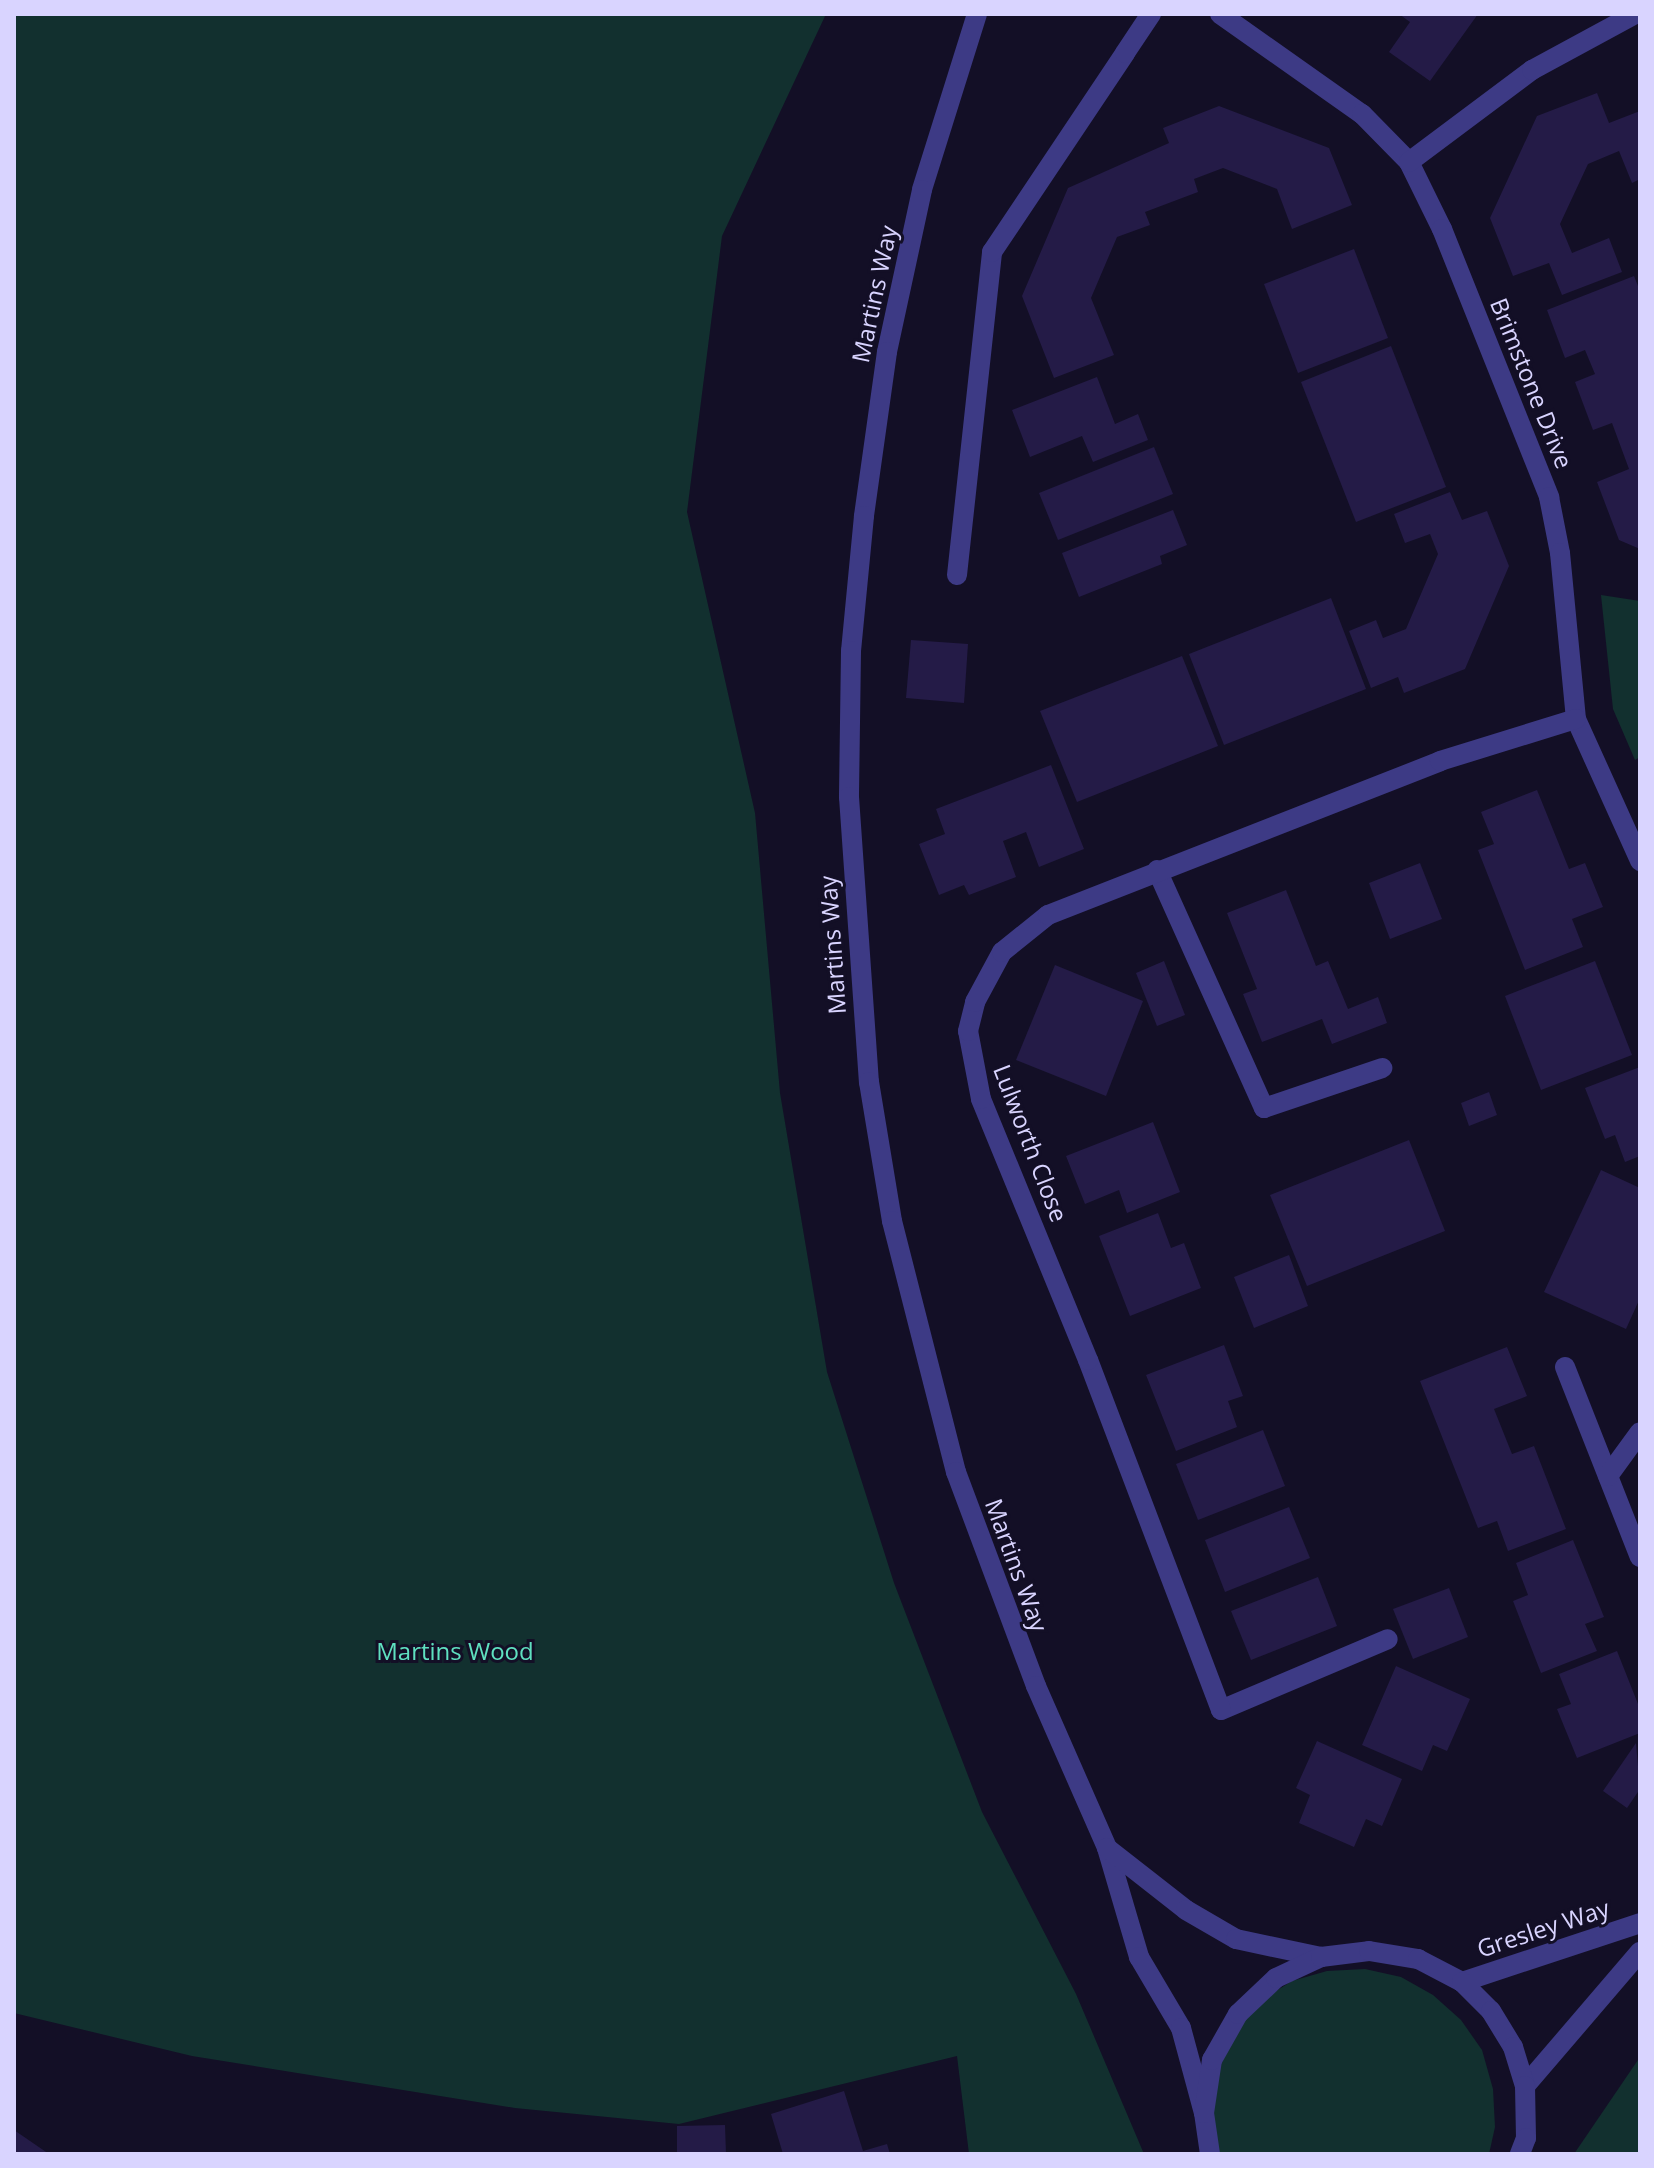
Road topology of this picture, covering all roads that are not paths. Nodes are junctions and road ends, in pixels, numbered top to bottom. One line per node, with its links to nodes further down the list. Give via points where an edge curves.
1 (977, 14): 16 (street, Martins Way, via 922,190 887,352 864,516 851,651 849,797 857,949 882,1159 927,1373 983,1553)
2 (1151, 14): 6 (street, via 992,252)
3 (1220, 14): 5 (street, Brimstone Drive, via 1362,114)
4 (1635, 14): 5 (street, via 1532,70)
5 (1409, 162): 7 (street, Brimstone Drive, via 1442,229 1549,497 1560,553)
6 (957, 575)
7 (1576, 719): 8 (street, Brimstone Drive); 9 (street, Lulworth Close, via 1440,761)
8 (1640, 861)
9 (1157, 870): 10 (street, via 1264,1108); 15 (street, Lulworth Close, via 1024,930 984,977 968,1031 981,1099 1088,1360 1221,1710)
10 (1382, 1068)
11 (1565, 1367): 13 (street)
12 (1640, 1432): 13 (street)
13 (1608, 1476): 14 (street)
14 (1640, 1557)
15 (1388, 1639)
16 (1107, 1848): 19 (street, Martins Way, via 1186,1910 1236,1939); 22 (street, Martins Way, via 1139,1957 1181,2028)
17 (1640, 1923): 20 (street, Gresley Way)
18 (1640, 1952): 21 (street)
19 (1321, 1957): 20 (street, via 1369,1951 1418,1959); 22 (street, via 1276,1978 1238,2014 1212,2060)
20 (1462, 1982): 21 (street, via 1491,2011 1513,2047)
21 (1525, 2086): 24 (street, via 1526,2138)
22 (1204, 2113): 23 (street)
23 (1210, 2154)
24 (1520, 2154)

